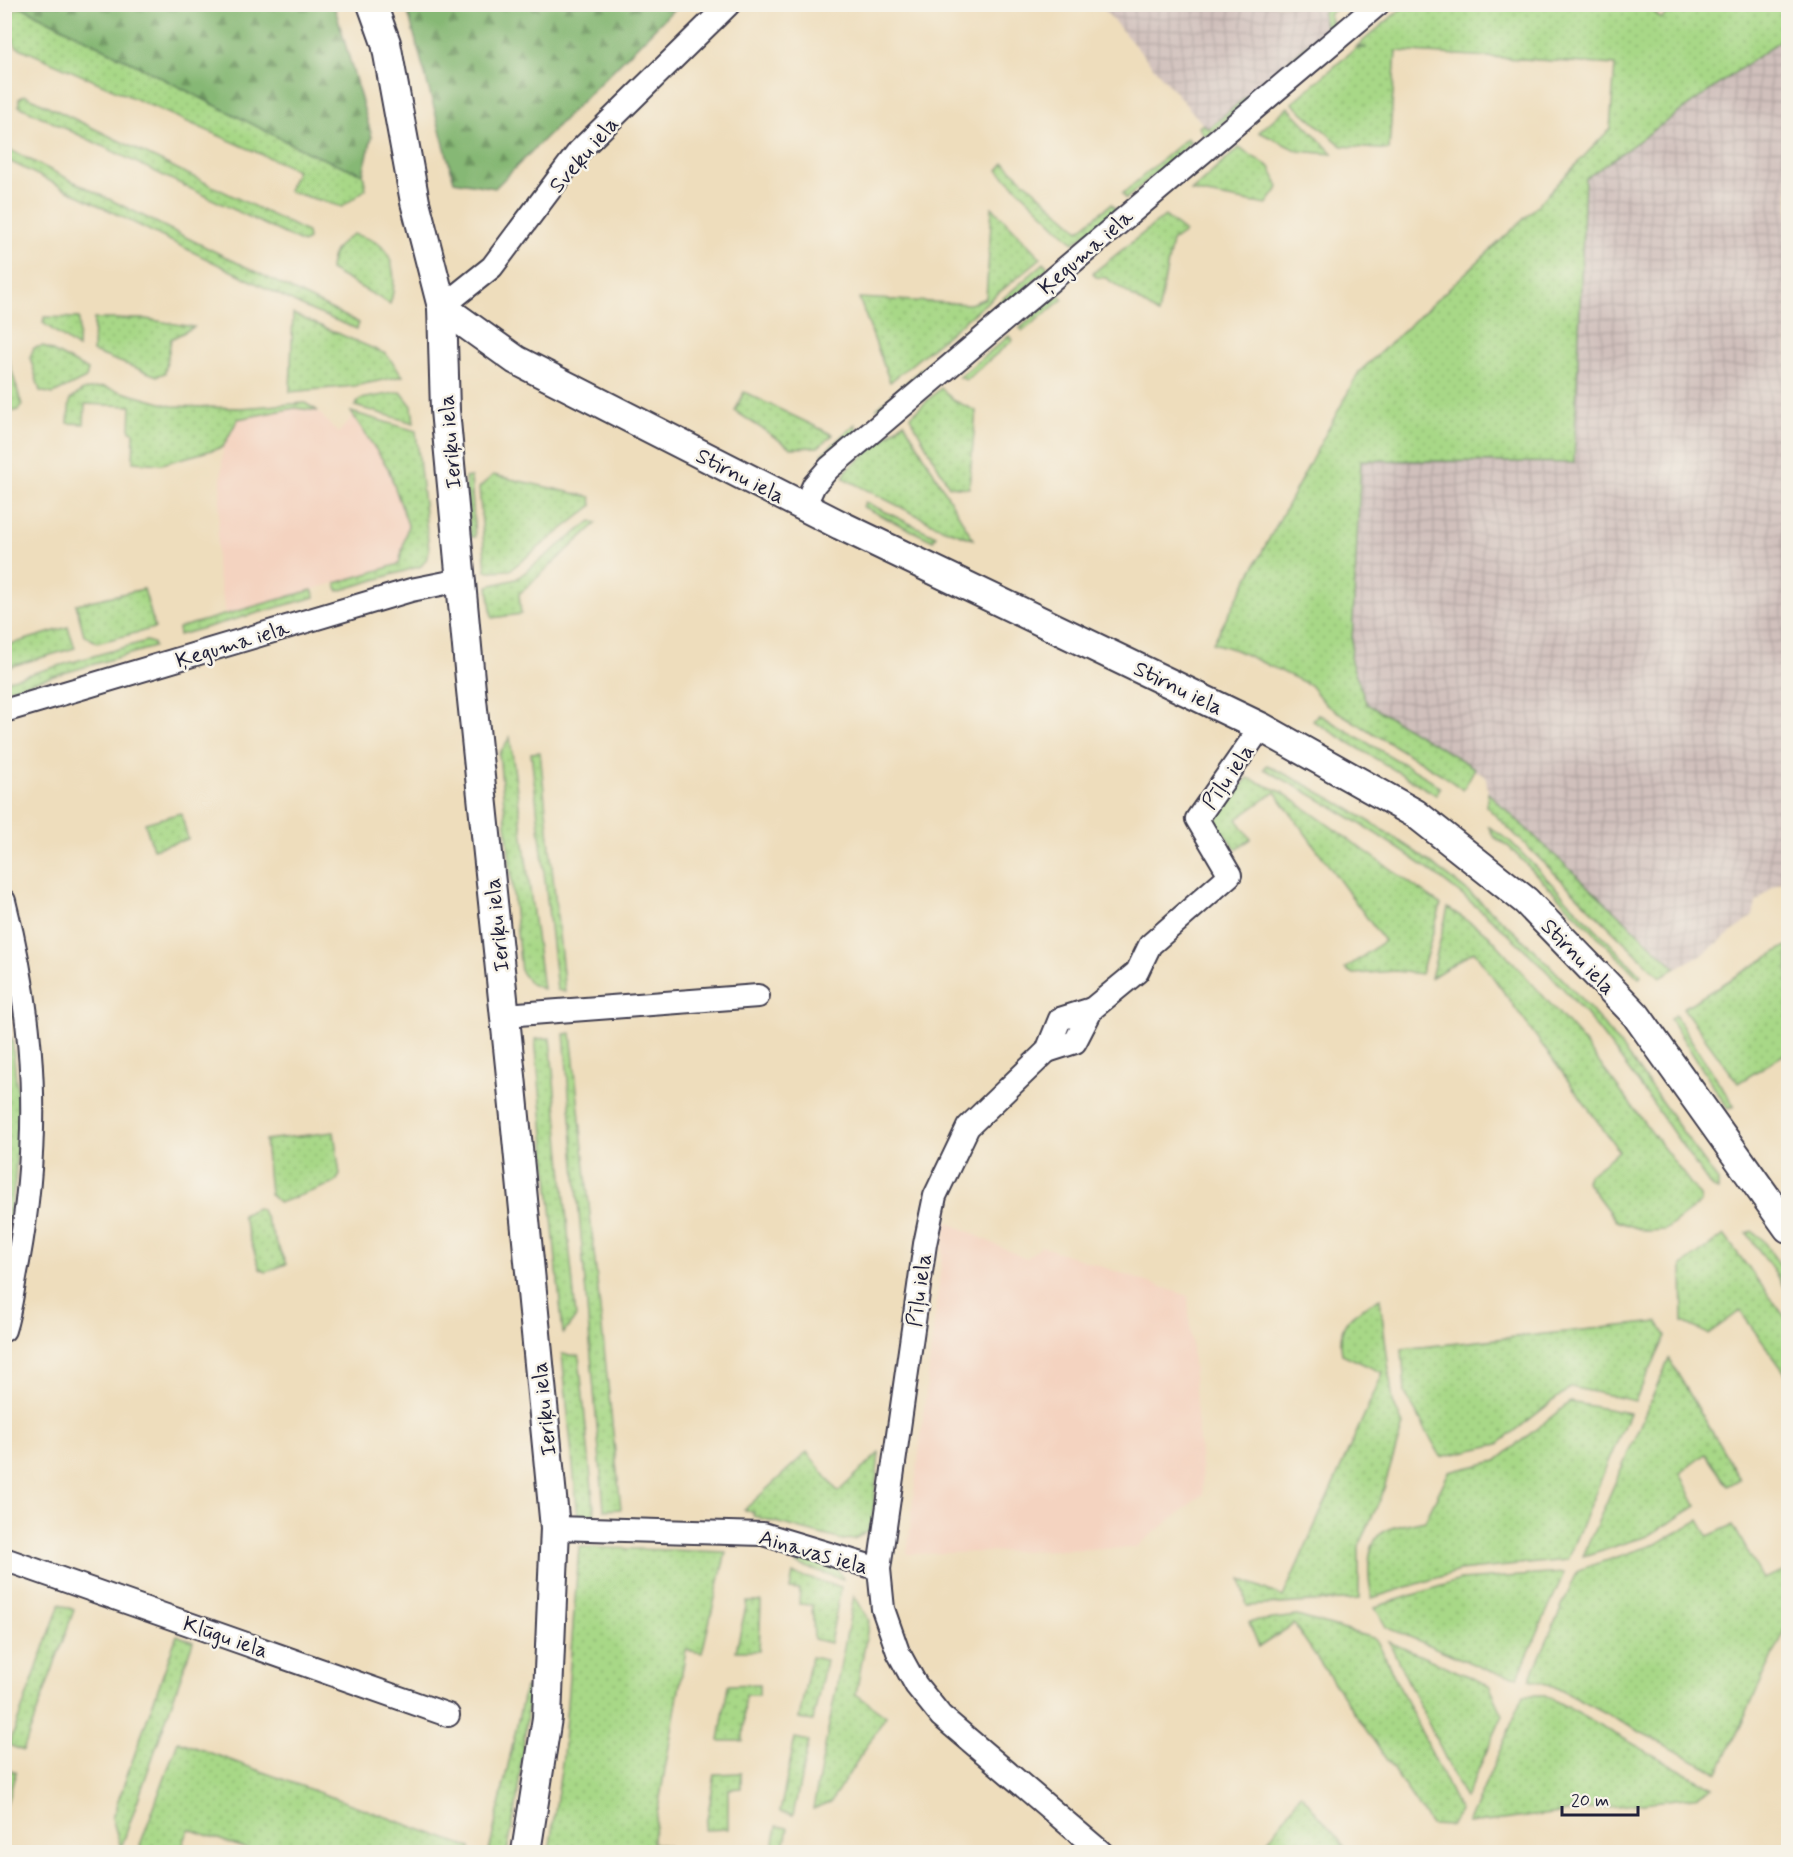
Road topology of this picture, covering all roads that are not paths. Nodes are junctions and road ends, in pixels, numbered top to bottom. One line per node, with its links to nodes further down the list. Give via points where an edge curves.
1 (372, 4): 4 (street, Ieriķu iela, via 386,43 415,202)
2 (729, 4): 4 (street, Sveķu iela, via 579,152 492,267)
3 (1378, 4): 5 (street, Ķeguma iela, via 829,468 813,485)
4 (442, 307): 5 (street, Stirnu iela, via 516,360); 6 (street, Ieriķu iela, via 445,410)
5 (804, 507): 8 (street, Stirnu iela)
6 (461, 580): 7 (street, Ķeguma iela, via 411,590); 11 (street, Ieriķu iela)
7 (4, 711)
8 (1261, 727): 12 (street, Stirnu iela, via 1416,813 1526,901 1636,1015); 16 (street, Pīļu iela, via 1197,819 1230,875 1150,945 1137,972 1092,1009 1075,1042 1047,1051 968,1127 935,1196)
9 (4, 901): 13 (street, via 30,1028 33,1095 28,1197)
10 (758, 996): 11 (street)
11 (505, 1016): 14 (street, Ieriķu iela)
12 (1788, 1228)
13 (4, 1330)
14 (555, 1528): 16 (street, Ainavas iela, via 763,1534); 18 (street, Ieriķu iela, via 547,1718)
15 (4, 1558): 17 (street, Klūgu iela)
16 (879, 1569): 19 (street, Ainavas iela, via 883,1609 898,1652 916,1685 941,1716)
17 (448, 1715)
18 (526, 1852)
19 (1101, 1852)

